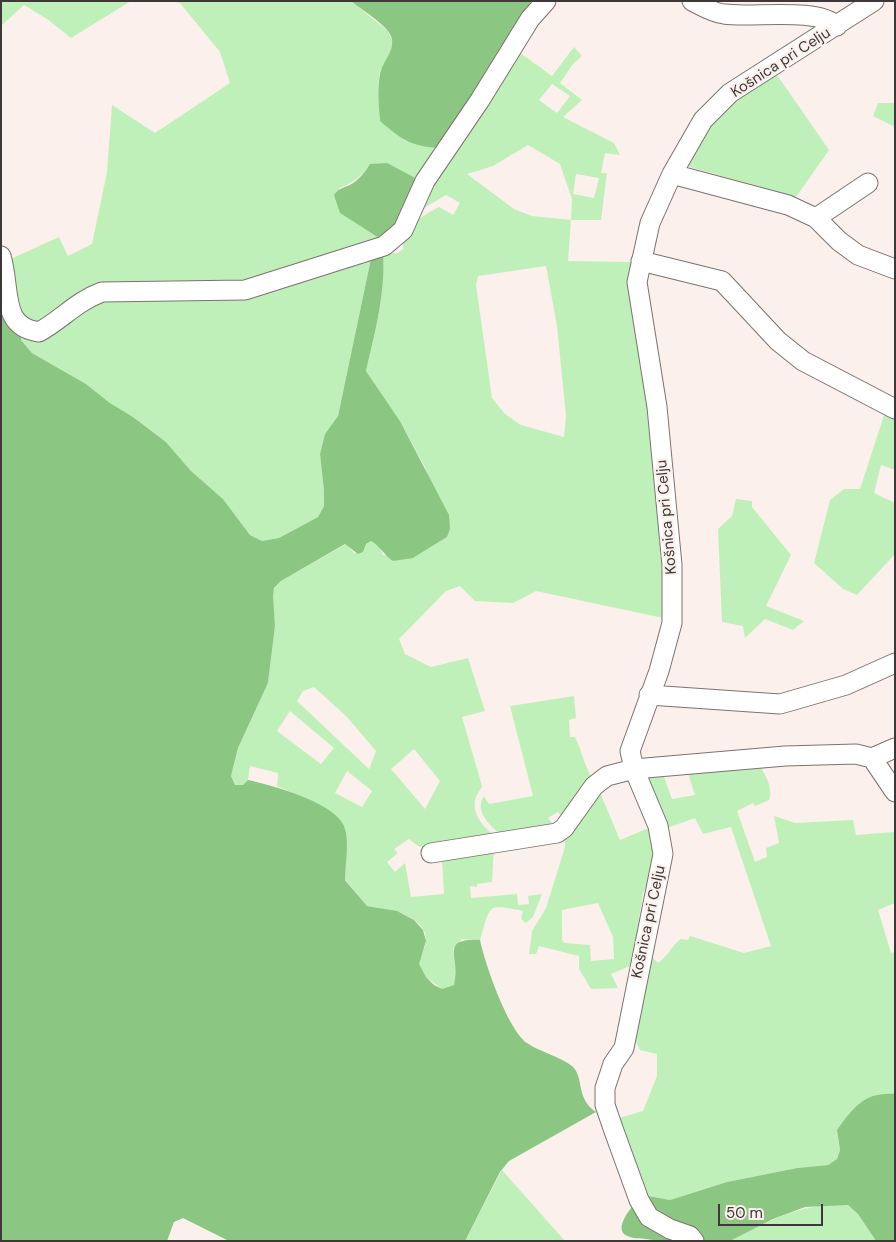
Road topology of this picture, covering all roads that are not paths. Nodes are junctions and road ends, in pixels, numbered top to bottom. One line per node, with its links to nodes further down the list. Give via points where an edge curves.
1 (546, 1): 8 (street, via 530,19 425,181 403,230 384,246 245,290 102,292 70,308 39,332 13,325 5,314)
2 (692, 1): 4 (street, via 723,14 794,15 831,21)
3 (874, 1): 4 (street, Košnica pri Celju)
4 (837, 26): 5 (street, Košnica pri Celju, via 730,93 703,120)
5 (672, 174): 7 (street, via 788,205); 9 (street, Košnica pri Celju, via 650,223)
6 (868, 184): 7 (street)
7 (816, 218): 10 (street, via 858,255)
8 (1, 256)
9 (641, 261): 11 (street, via 722,281 778,341 803,361); 13 (street, Košnica pri Celju, via 638,282 657,407 672,565 672,623)
10 (895, 269)
11 (895, 409)
12 (895, 664): 13 (street, via 846,685 780,704)
13 (649, 695): 16 (street, Košnica pri Celju, via 630,751)
14 (895, 748): 15 (street)
15 (872, 758): 16 (street, via 856,754 784,756); 17 (street)
16 (634, 769): 18 (street, via 607,776 594,786 558,833); 19 (street, Košnica pri Celju, via 658,826 663,854 624,1048 613,1064 605,1088 605,1105 648,1217 690,1236)
17 (895, 792)
18 (431, 853)
19 (694, 1241)

